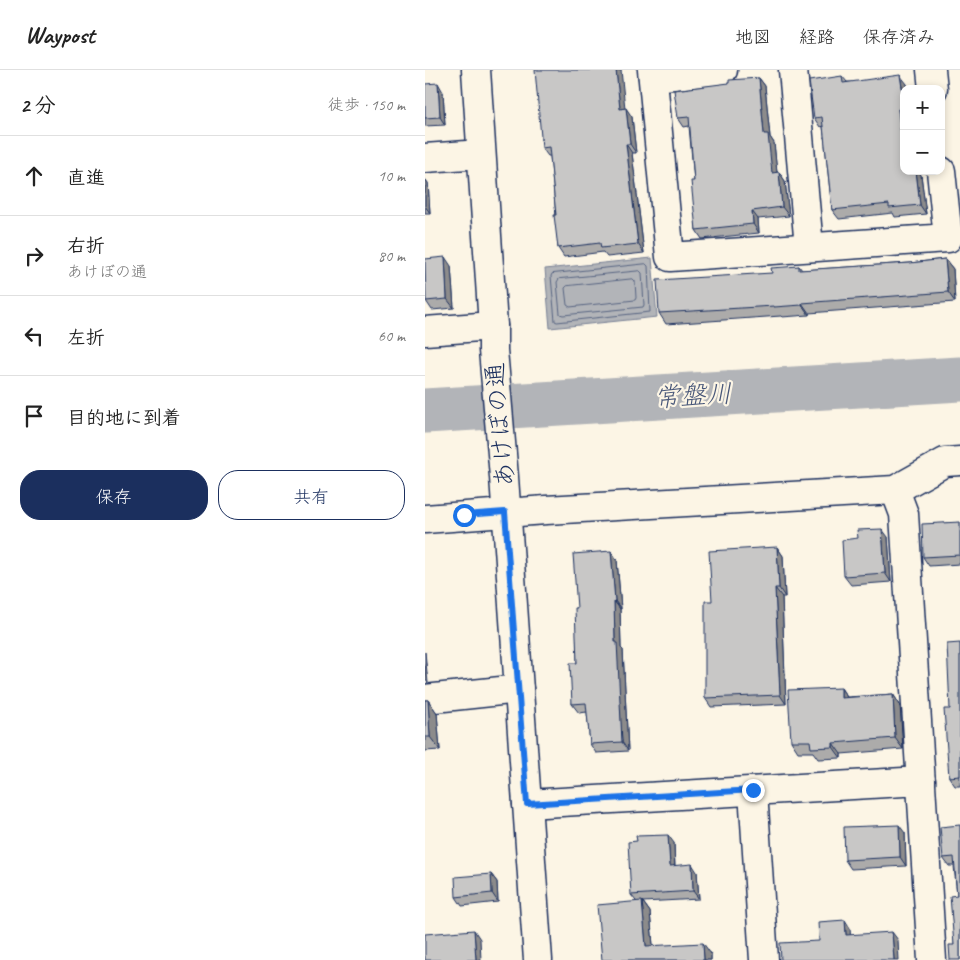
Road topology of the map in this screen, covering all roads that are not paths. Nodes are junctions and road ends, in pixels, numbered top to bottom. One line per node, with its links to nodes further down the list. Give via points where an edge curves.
1 (476, 70): 7 (street, あけぼの通)
2 (723, 70): 5 (street)
3 (793, 70): 10 (street)
4 (931, 70): 6 (street)
5 (653, 73): 10 (street, via 670,257)
6 (933, 85)
7 (481, 154): 8 (street); 12 (street, あけぼの通)
8 (425, 158)
9 (941, 175): 10 (street, via 948,238)
10 (809, 247)
11 (425, 331): 12 (street)
12 (493, 338): 15 (street, あけぼの通)
13 (960, 461): 14 (street, via 945,462)
14 (895, 490): 15 (street); 19 (street, via 904,514)
15 (505, 512): 16 (street); 17 (street, あけぼの通)
16 (425, 519)
17 (519, 689): 18 (street); 21 (street, あけぼの通)
18 (425, 699)
19 (921, 781): 20 (street); 24 (street)
20 (753, 790): 21 (street); 23 (street)
21 (527, 804): 22 (street, あけぼの通)
22 (538, 960)
23 (764, 960)
24 (931, 960)

